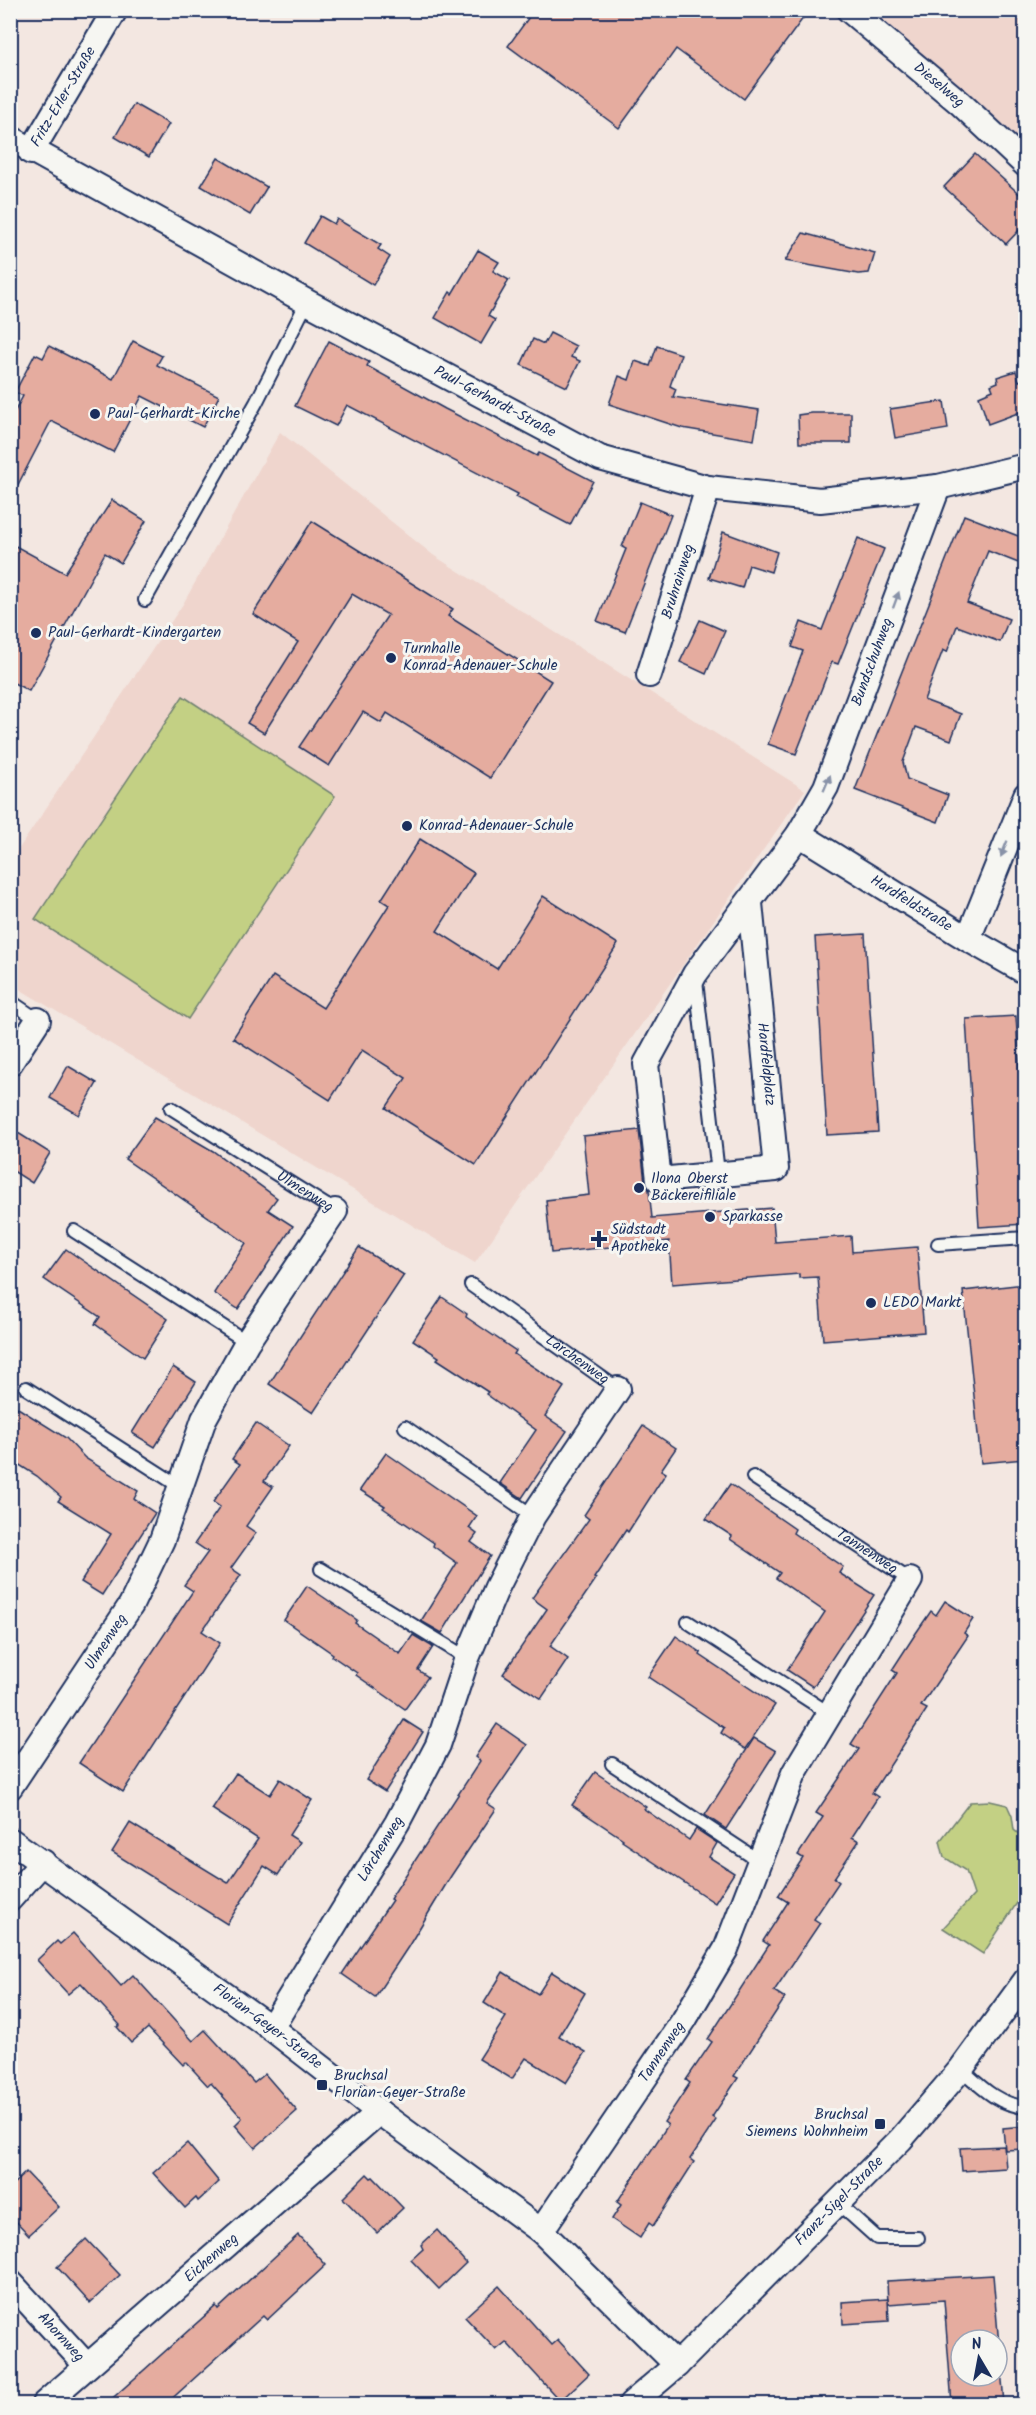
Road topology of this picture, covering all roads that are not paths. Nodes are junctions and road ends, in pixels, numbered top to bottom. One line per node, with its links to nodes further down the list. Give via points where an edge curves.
1 (115, 10): 4 (street, Fritz-Erler-Straße)
2 (849, 10): 5 (street, Dieselweg, via 960,103)
3 (10, 138): 4 (street, Paul-Gerhardt-Straße)
4 (32, 152): 6 (street, Paul-Gerhardt-Straße)
5 (1026, 165)
6 (307, 302): 9 (street, Paul-Gerhardt-Straße, via 600,458); 10 (lane, via 256,404)
7 (1026, 466): 8 (street, Paul-Gerhardt-Straße)
8 (938, 487): 9 (street, Paul-Gerhardt-Straße, via 820,500); 13 (street, Bundschuhweg, one-way to 8, via 826,787)
9 (708, 488): 11 (street, Bruhrainweg)
10 (145, 600)
11 (649, 675)
12 (1026, 795): 15 (street, one-way to 15)
13 (799, 834): 14 (street, Hardfeldplatz); 15 (street, Hardfeldstraße)
14 (750, 903): 17 (street, Hardfeldplatz); 22 (street, Hardfeldplatz, via 776,1169)
15 (968, 939): 16 (street, Hardfeldstraße)
16 (1026, 972)
17 (695, 974): 22 (lane); 22 (street, Hardfeldplatz, via 646,1064 659,1180)
18 (10, 1001): 19 (lane)
19 (38, 1020): 20 (street)
20 (10, 1064)
21 (171, 1108): 23 (lane, Ulmenweg)
22 (718, 1173)
23 (335, 1211): 28 (street, Ulmenweg)
24 (74, 1231): 28 (lane)
25 (1026, 1238): 26 (lane)
26 (938, 1244)
27 (471, 1285): 30 (lane, Lärchenweg)
28 (247, 1342): 33 (street, Ulmenweg, via 204,1419)
29 (26, 1388): 33 (lane)
30 (618, 1389): 34 (street, Lärchenweg)
31 (405, 1427): 34 (lane)
32 (753, 1477): 36 (lane, Tannenweg)
33 (179, 1486): 41 (street, Ulmenweg, via 162,1540 131,1605)
34 (533, 1516): 38 (street, Lärchenweg)
35 (321, 1569): 38 (lane)
36 (910, 1580): 39 (street, Tannenweg)
37 (688, 1622): 39 (lane)
38 (467, 1658): 47 (street, Lärchenweg, via 438,1744 402,1813)
39 (830, 1714): 43 (street, Tannenweg, via 794,1773)
40 (612, 1764): 43 (lane)
41 (10, 1787)
42 (10, 1840): 44 (street, Florian-Geyer-Straße)
43 (759, 1861): 52 (street, Tannenweg, via 726,1949 684,2020)
44 (43, 1862): 45 (street); 47 (street, Florian-Geyer-Straße)
45 (10, 1899)
46 (1026, 1980): 48 (street, Franz-Sigel-Straße)
47 (271, 2028): 50 (street, Florian-Geyer-Straße)
48 (961, 2069): 49 (lane, via 997,2099); 51 (street, Franz-Sigel-Straße, via 901,2139)
49 (1026, 2107)
50 (379, 2112): 52 (street, Florian-Geyer-Straße); 56 (street, Eichenweg)
51 (838, 2203): 53 (lane, via 877,2238); 55 (street, Franz-Sigel-Straße)
52 (540, 2231): 55 (street, Florian-Geyer-Straße)
53 (918, 2238)
54 (10, 2282): 56 (street, Ahornweg)
55 (677, 2365): 58 (street, Franz-Sigel-Straße)
56 (87, 2366): 57 (street, Eichenweg)
57 (44, 2404)
58 (631, 2404)

